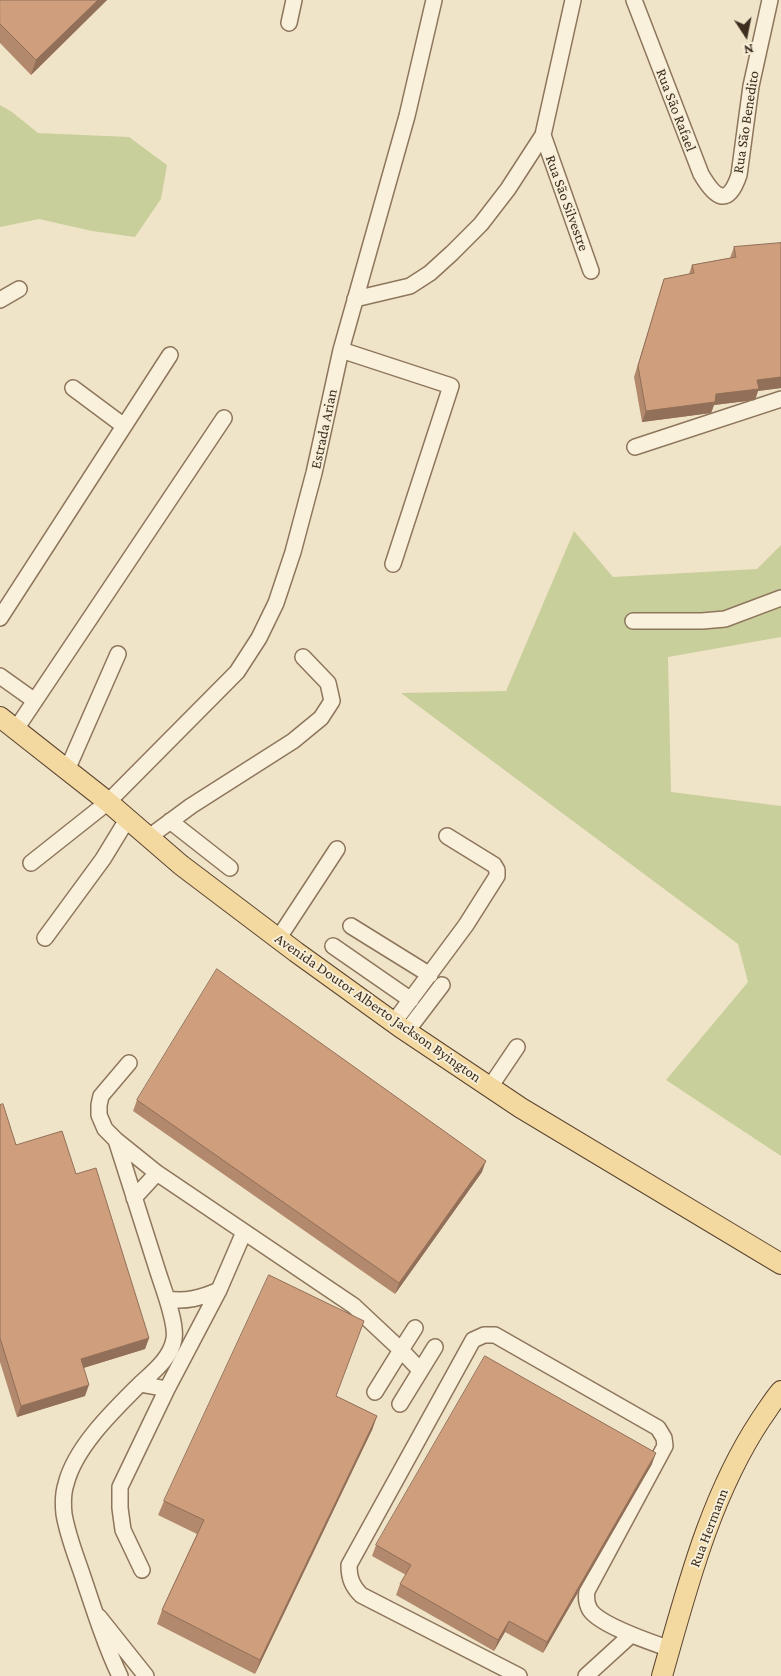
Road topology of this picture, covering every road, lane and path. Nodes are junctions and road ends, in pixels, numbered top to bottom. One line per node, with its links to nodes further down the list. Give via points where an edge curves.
1 (294, 0): 6 (street)
2 (434, 0): 11 (street, Estrada Arian, via 407,116)
3 (572, 0): 7 (street)
4 (634, 0): 8 (street, Rua São Rafael, via 708,187 715,195 723,196)
5 (770, 0): 8 (street, Rua São Benedito, via 750,86)
6 (289, 23)
7 (543, 135): 9 (street, Rua São Silvestre); 11 (street, via 481,224 438,266 410,286)
8 (735, 186)
9 (591, 271)
10 (19, 289): 12 (street)
11 (355, 299): 13 (street, Estrada Arian)
12 (0, 300)
13 (341, 350): 20 (street, via 451,386); 31 (street, Estrada Arian, via 293,552 276,603 259,638 237,672)
14 (170, 355): 18 (street)
15 (73, 388): 18 (street)
16 (781, 399): 19 (street)
17 (224, 418): 27 (street)
18 (124, 426): 22 (street)
19 (635, 447)
20 (393, 564)
21 (781, 598): 23 (street, via 725,619)
22 (0, 618)
23 (633, 621)
24 (118, 654): 30 (street)
25 (303, 657): 33 (street, via 328,683 332,701 321,718 293,741)
26 (0, 676): 27 (street)
27 (35, 701): 29 (street)
28 (0, 717): 29 (main road, Avenida Doutor Alberto Jackson Byington)
29 (16, 729): 30 (main road, Avenida Doutor Alberto Jackson Byington)
30 (67, 770): 31 (main road, Avenida Doutor Alberto Jackson Byington)
31 (108, 802): 32 (main road, Avenida Doutor Alberto Jackson Byington); 37 (street, Estrada Arian)
32 (128, 818): 35 (main road, Avenida Doutor Alberto Jackson Byington); 40 (street, via 103,859)
33 (170, 822): 35 (street); 38 (street)
34 (447, 836): 43 (street, via 494,865 498,873)
35 (149, 837): 41 (main road, Avenida Doutor Alberto Jackson Byington)
36 (337, 849): 41 (street)
37 (31, 863)
38 (230, 868)
39 (351, 926): 43 (street)
40 (45, 938)
41 (278, 938): 46 (main road, Avenida Doutor Alberto Jackson Byington)
42 (333, 946): 45 (street)
43 (430, 975): 45 (street)
44 (442, 985): 46 (street)
45 (411, 1000): 46 (street)
46 (401, 1027): 49 (main road, Avenida Doutor Alberto Jackson Byington)
47 (517, 1047): 49 (street)
48 (129, 1063): 50 (street, via 101,1096 99,1105 105,1129)
49 (490, 1087): 54 (main road, Avenida Doutor Alberto Jackson Byington)
50 (116, 1140): 51 (street); 52 (street)
51 (157, 1173): 52 (street); 53 (street)
52 (134, 1198): 56 (street)
53 (244, 1232): 55 (street); 59 (street, via 354,1306)
54 (781, 1264)
55 (219, 1290): 56 (street, via 192,1300); 62 (street)
56 (166, 1299): 61 (street, via 174,1339 158,1368)
57 (415, 1328): 59 (street)
58 (435, 1347): 60 (street)
59 (401, 1350): 60 (street); 64 (street)
60 (420, 1370): 65 (street)
61 (140, 1384): 62 (street); 67 (street, via 100,1426 77,1457 66,1483 64,1513)
62 (167, 1389): 66 (street, via 120,1487 123,1530)
63 (781, 1391): 69 (main road, Rua Hermann, via 746,1441 711,1516)
64 (374, 1392)
65 (400, 1404)
66 (142, 1570)
67 (94, 1610): 70 (street); 71 (street)
68 (631, 1636): 69 (street); 72 (street, via 595,1615 586,1595 665,1446 662,1433 495,1335 484,1334 473,1340 349,1566 349,1573 352,1585 361,1595); 73 (street)
69 (670, 1649): 74 (main road, Rua Hermann)
70 (120, 1676)
71 (146, 1676)
72 (519, 1676)
73 (586, 1676)
74 (662, 1676)

